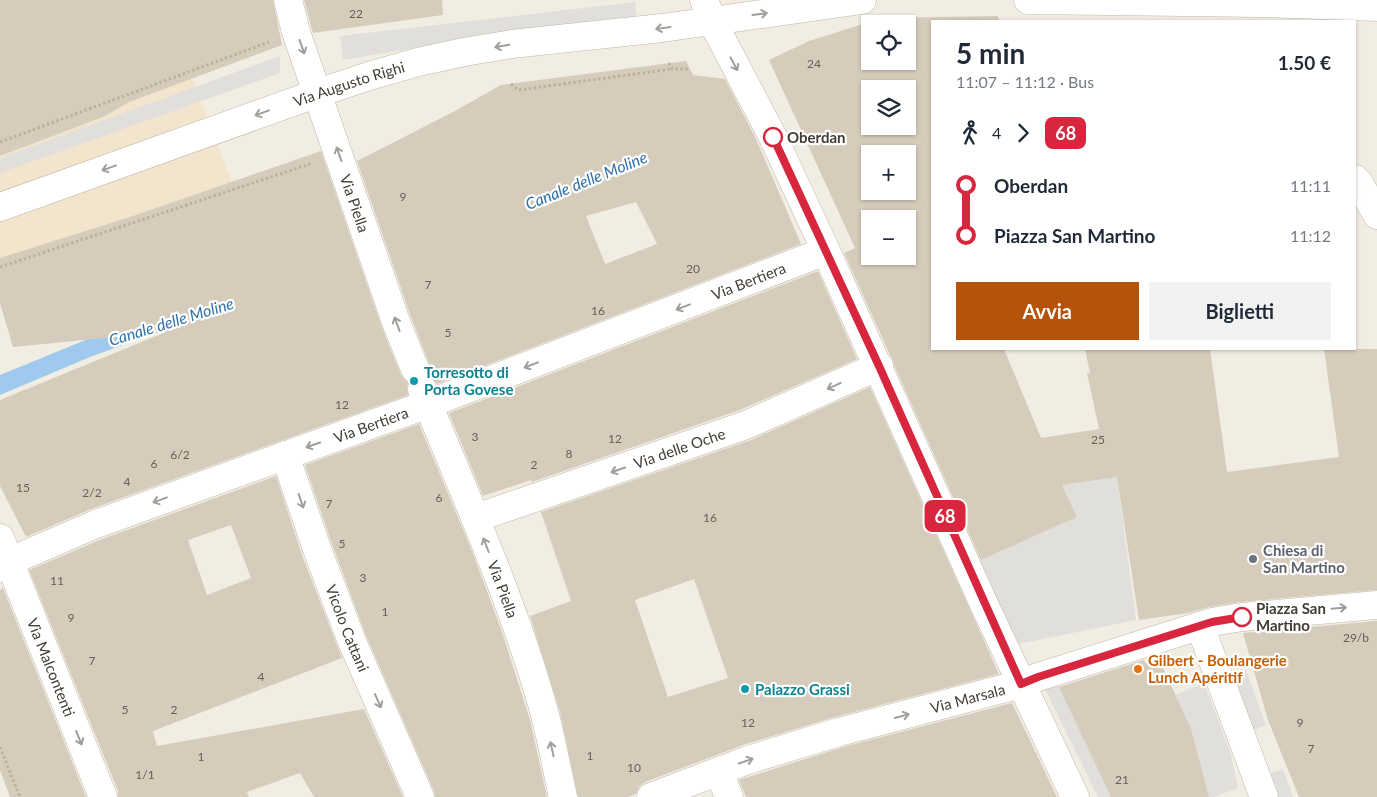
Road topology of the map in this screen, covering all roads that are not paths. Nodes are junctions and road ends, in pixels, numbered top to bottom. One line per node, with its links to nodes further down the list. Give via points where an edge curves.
1 (288, 0): 7 (street, Via Piella, one-way to 7)
2 (862, 0): 6 (street, Via Augusto Righi, one-way to 2)
3 (1028, 0): 5 (street)
4 (1377, 7): 5 (street)
5 (1271, 8)
6 (708, 10): 7 (street, Via Augusto Righi, one-way to 7, via 662,28 464,52 418,62); 11 (street, one-way to 11, via 773,137)
7 (318, 93): 9 (street, Via Augusto Righi, one-way to 9); 13 (street, Via Piella, one-way to 7, via 396,322)
8 (1364, 179): 10 (street)
9 (0, 207)
10 (1377, 215)
11 (826, 251): 12 (street); 13 (street, Via Bertiera, one-way to 13)
12 (879, 366): 15 (street, Via delle Oche, one-way to 15, via 746,425); 19 (street)
13 (422, 387): 14 (street, Via Bertiera, one-way to 14); 15 (street, Via Piella)
14 (285, 454): 16 (street, Via Bertiera, one-way to 16); 22 (street, Vicolo Cattani, one-way to 22, via 351,639)
15 (476, 518): 23 (street, Via Piella, one-way to 15, via 527,656)
16 (3, 556): 21 (street, Via Malcontenti, one-way to 21)
17 (1377, 605): 18 (street, Via Marsala, one-way to 17, via 1242,617)
18 (1200, 626): 19 (street, Via Marsala); 27 (street)
19 (1021, 684): 20 (street, Via Marsala, one-way to 19, via 839,732); 26 (street)
20 (719, 772): 24 (street, Via Marsala); 25 (street)
21 (103, 797)
22 (420, 797)
23 (563, 797)
24 (651, 797)
25 (729, 797)
26 (1074, 797)
27 (1264, 797)

